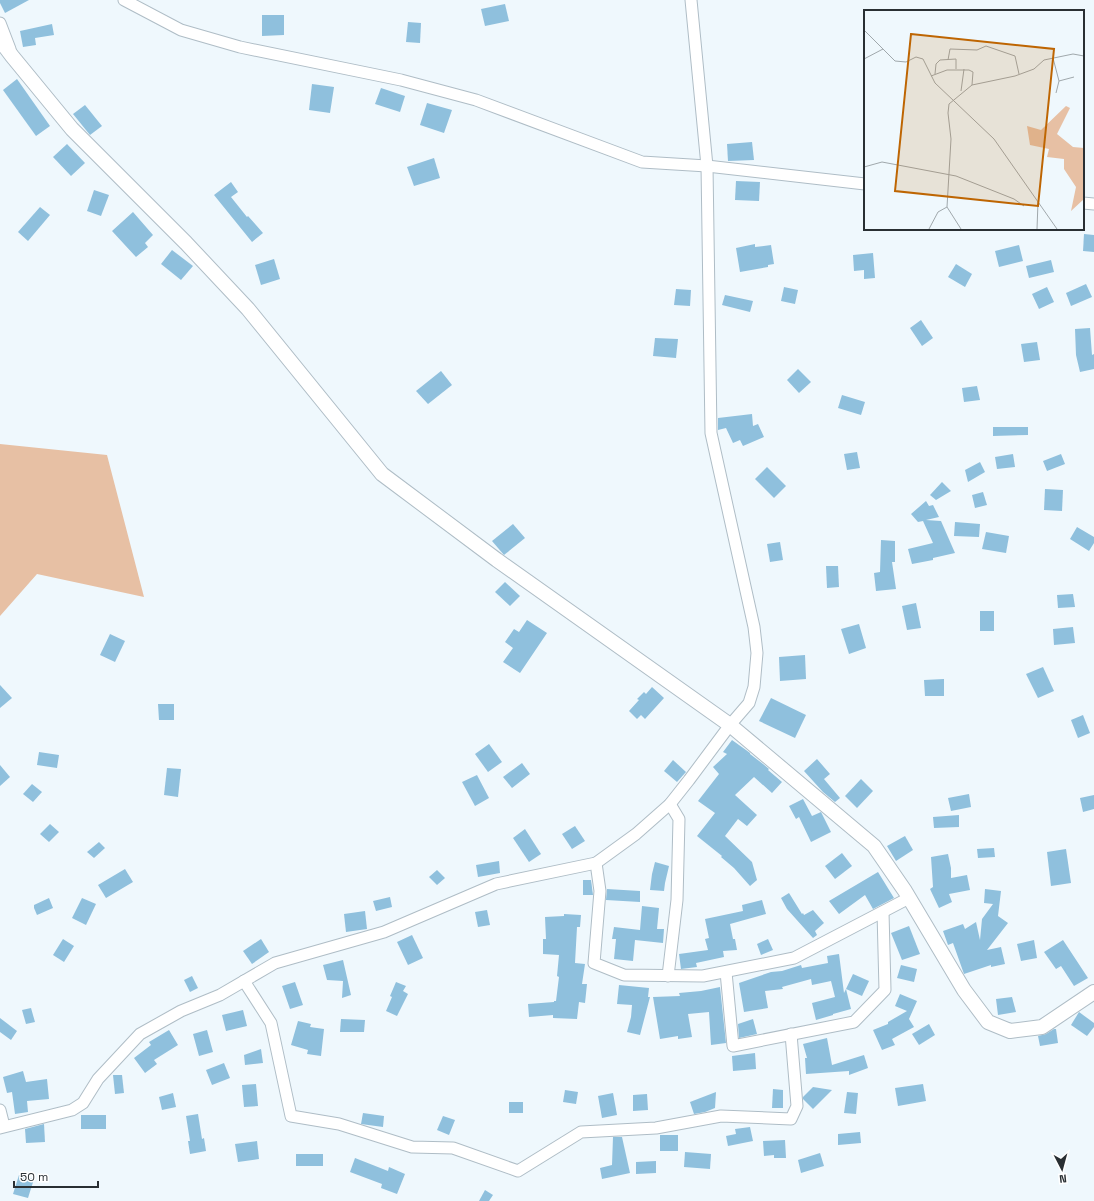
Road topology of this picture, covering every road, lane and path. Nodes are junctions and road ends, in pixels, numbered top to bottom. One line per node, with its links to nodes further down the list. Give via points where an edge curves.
1 (124, 0): 6 (street, via 181,30 240,47 401,80 476,100 642,162)
2 (691, 0): 6 (street)
3 (0, 23): 5 (street)
4 (0, 40): 5 (street)
5 (12, 56): 8 (street, via 72,129 186,243 248,310 382,474 497,560)
6 (707, 166): 7 (street); 8 (street, via 711,433 754,627 757,653 754,687 748,703)
7 (864, 184)
8 (730, 725): 9 (street); 11 (street, via 874,846)
9 (670, 804): 10 (street, via 636,834); 14 (street, via 679,818 678,900)
10 (596, 862): 14 (street, via 600,891 594,963 624,975); 15 (street, via 496,884 384,932 275,963)
11 (909, 898): 12 (street); 16 (street, via 964,990 988,1022 1010,1031 1042,1027)
12 (883, 912): 13 (street, via 794,958); 17 (street, via 885,990 854,1022)
13 (726, 972): 14 (street, via 703,976); 17 (street, via 733,1046)
14 (668, 976)
15 (244, 981): 17 (street, via 271,1023 291,1116 339,1124 412,1147 453,1148 518,1171 580,1132 656,1128 721,1116 791,1119 797,1106); 19 (street, via 140,1034 98,1079 83,1103 72,1110)
16 (1094, 992)
17 (791, 1034)
18 (0, 1110): 19 (street)
19 (2, 1127)

